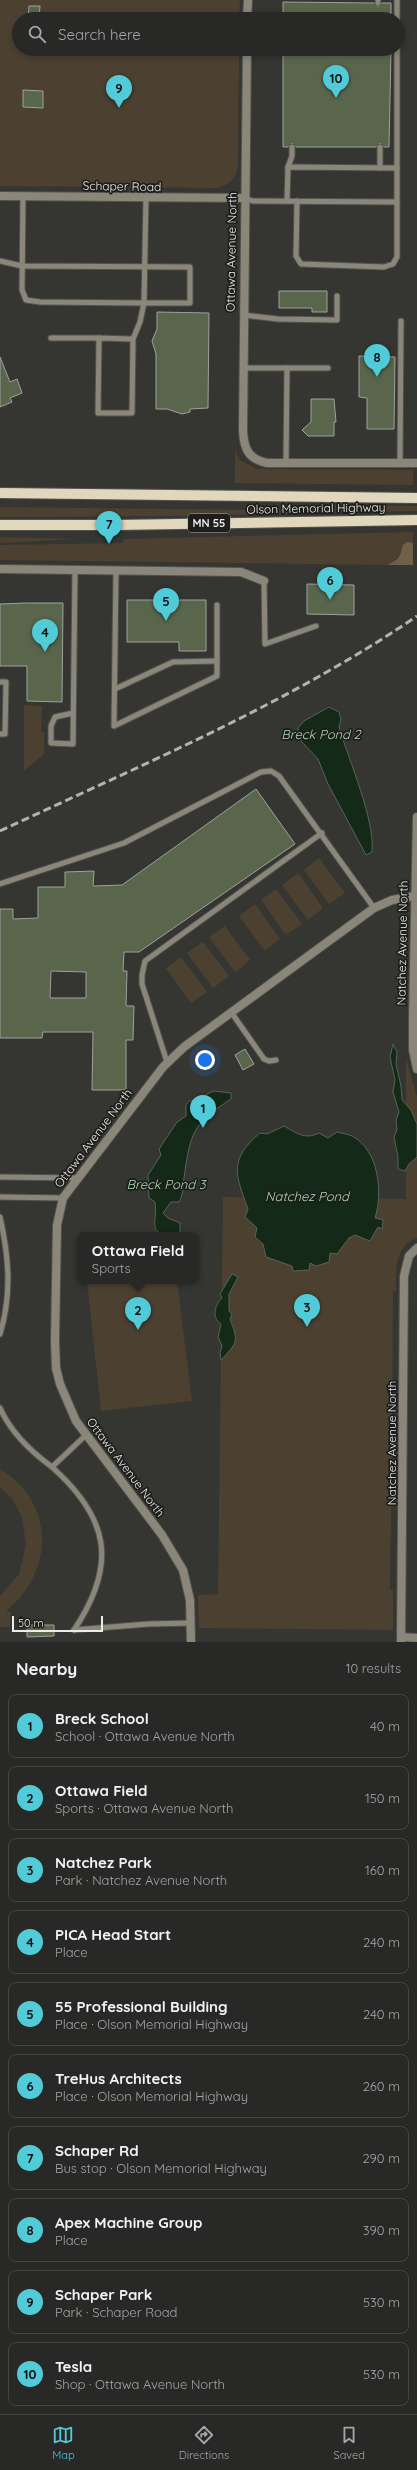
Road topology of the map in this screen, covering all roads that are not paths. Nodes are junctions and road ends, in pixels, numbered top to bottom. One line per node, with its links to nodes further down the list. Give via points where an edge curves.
1 (248, 0): 3 (street)
2 (397, 0): 4 (lane)
3 (247, 12)
4 (397, 12)
5 (247, 56): 15 (street, Ottawa Avenue North)
6 (397, 56): 11 (lane)
7 (292, 147): 9 (lane)
8 (380, 147): 10 (lane)
9 (288, 167): 10 (lane); 16 (lane)
10 (380, 168): 11 (lane)
11 (397, 168): 18 (lane)
12 (0, 196): 13 (street, Schaper Road)
13 (23, 196): 14 (street, Schaper Road); 20 (lane)
14 (146, 198): 15 (street, Schaper Road); 21 (lane)
15 (244, 198): 16 (lane, via 253,201); 24 (street, Ottawa Avenue North)
16 (287, 201): 17 (lane)
17 (297, 201): 18 (lane); 18 (lane, via 296,256 302,264 384,267 393,264 397,257)
18 (397, 202)
19 (0, 260): 20 (lane)
20 (22, 266): 21 (lane); 23 (lane, via 24,296 30,302)
21 (144, 267): 23 (lane); 23 (lane, via 190,267 190,303)
22 (337, 296): 24 (lane, via 337,320 278,319)
23 (144, 303): 28 (lane)
24 (243, 315): 29 (street, Ottawa Avenue North)
25 (401, 321): 33 (lane)
26 (51, 338): 27 (lane)
27 (98, 338): 28 (lane); 28 (lane, via 98,413 132,413)
28 (133, 339)
29 (243, 368): 30 (lane); 32 (street, Ottawa Avenue North, via 243,443 248,455 259,461)
30 (287, 368): 31 (lane); 32 (lane)
31 (328, 368)
32 (286, 463): 33 (street)
33 (400, 463): 34 (street)
34 (417, 463)
35 (0, 493): 36 (main road, Olson Memorial Highway)
36 (417, 498)
37 (417, 520): 38 (main road, Olson Memorial Highway / MN 55)
38 (0, 525)
39 (0, 569): 40 (street)
40 (75, 570): 41 (street); 48 (lane)
41 (116, 570): 42 (street, via 241,572); 47 (lane)
42 (264, 581): 44 (lane, via 264,644)
43 (217, 605): 45 (lane)
44 (316, 626)
45 (217, 660): 47 (lane, via 173,662); 47 (lane, via 217,676 114,726)
46 (0, 682): 49 (lane, via 6,682 5,734)
47 (114, 689)
48 (73, 713): 48 (lane, via 73,744 51,743 51,726 55,717)
49 (0, 734)
50 (417, 817): 53 (street, Natchez Avenue North)
51 (322, 834): 52 (lane, via 279,776 266,771 124,843); 54 (lane); 57 (lane, via 146,961 142,971 142,984)
52 (0, 884)
53 (415, 896): 54 (street, Ottawa Avenue North, via 392,900); 58 (street, Natchez Avenue North, via 413,1016)
54 (374, 908): 55 (street, Ottawa Avenue North)
55 (231, 1012): 56 (lane, via 264,1059); 57 (street, Ottawa Avenue North)
56 (276, 1060)
57 (167, 1062): 60 (street, Ottawa Avenue North)
58 (417, 1069)
59 (0, 1177): 60 (lane)
60 (77, 1178): 62 (street, Ottawa Avenue North)
61 (0, 1197): 62 (lane)
62 (63, 1198): 67 (street, Ottawa Avenue North, via 56,1239 56,1368 69,1406)
63 (0, 1217): 65 (lane, via 9,1274 6,1310)
64 (417, 1248): 71 (street, Natchez Avenue North, via 409,1256 404,1276)
65 (0, 1334)
66 (0, 1408): 68 (lane, via 17,1436)
67 (86, 1435): 68 (lane); 69 (street, Ottawa Avenue North, via 174,1553 189,1590)
68 (52, 1466): 69 (lane, via 87,1503 96,1521 102,1546 96,1590 74,1630)
69 (191, 1623): 72 (street, Ottawa Avenue North)
70 (417, 1638): 71 (street)
71 (401, 1640)
72 (191, 1642)

